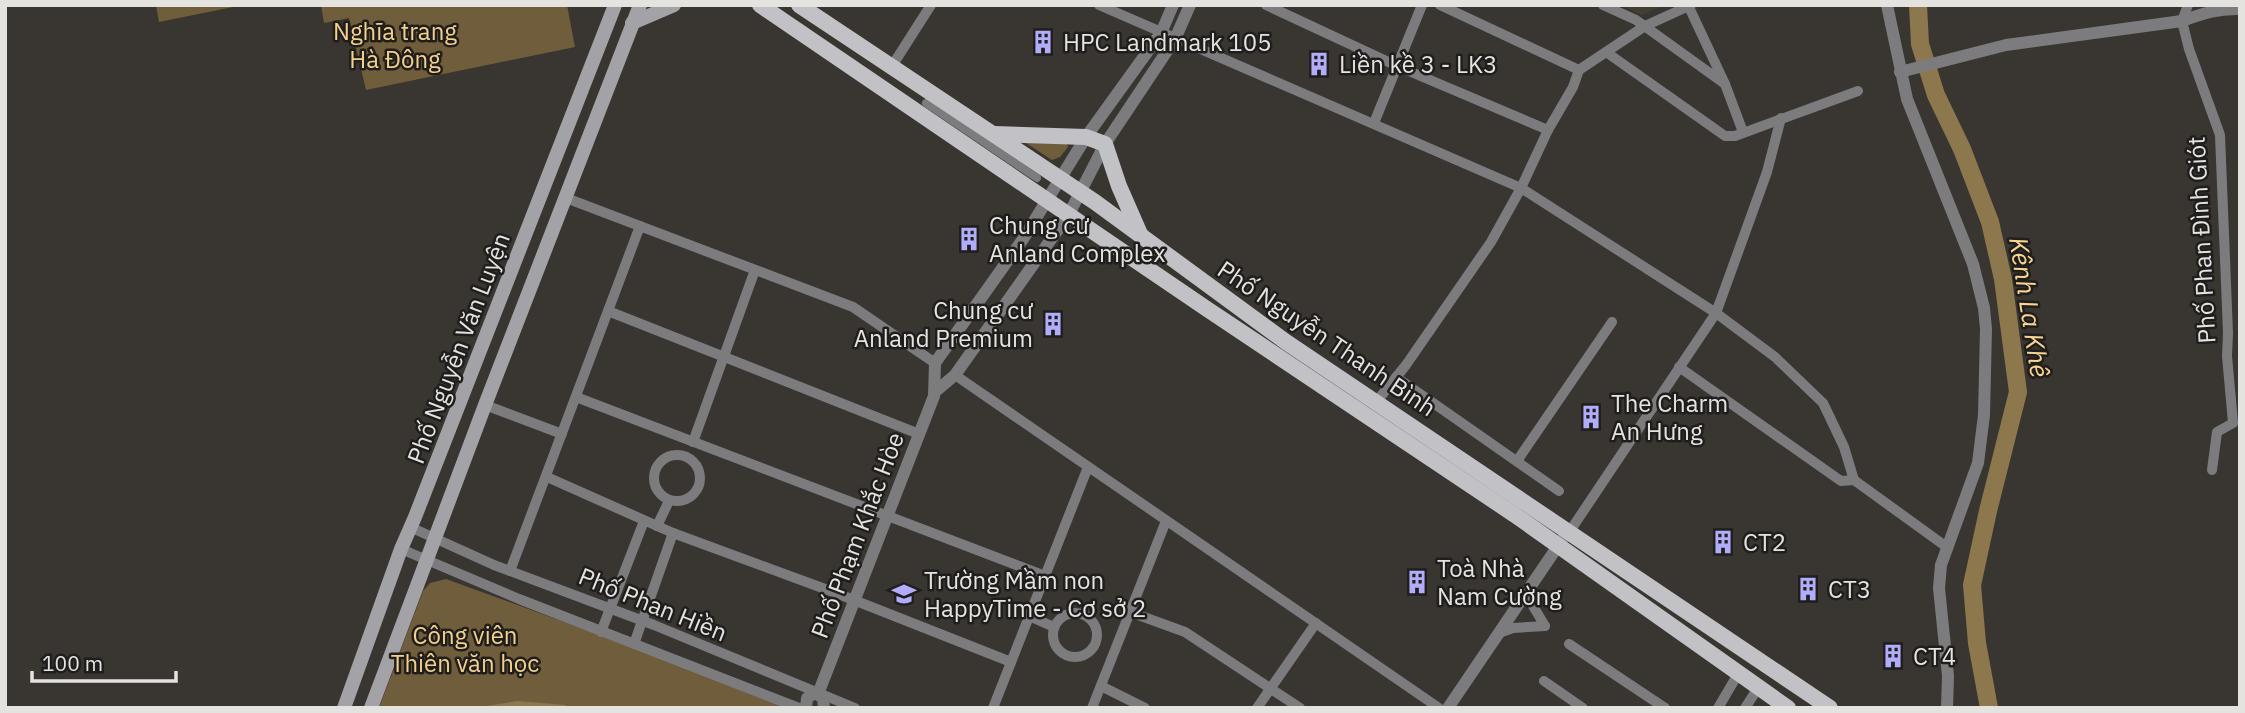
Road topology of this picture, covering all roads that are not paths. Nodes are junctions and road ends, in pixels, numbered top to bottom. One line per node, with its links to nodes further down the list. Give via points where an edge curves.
1 (615, 5): 75 (main road, Phố Nguyễn Văn Luyện)
2 (640, 5): 19 (main road, Phố Nguyễn Văn Luyện)
3 (674, 5): 19 (main road)
4 (760, 5): 43 (main road, Phố Nguyễn Thanh Bình)
5 (799, 5): 24 (main road, Phố Nguyễn Thanh Bình)
6 (931, 5): 24 (street)
7 (1099, 5): 21 (street)
8 (1173, 5): 21 (street)
9 (1191, 5): 22 (street, Phố Phạm Khắc Hòe)
10 (1266, 5): 25 (street)
11 (1422, 5): 25 (street)
12 (1440, 5): 26 (street)
13 (1603, 5): 20 (street)
14 (1887, 5): 27 (street)
15 (2188, 5): 18 (street)
16 (1689, 6): 20 (street); 28 (street)
17 (2240, 9): 18 (street)
18 (2182, 20): 27 (street, via 2006,45); 60 (street, Phố Phan Đình Giót, via 2220,135 2227,356)
19 (632, 23): 42 (main road, Phố Nguyễn Văn Luyện)
20 (1645, 26): 23 (street); 28 (street)
21 (1161, 33): 22 (street); 36 (street)
22 (1175, 39): 32 (street); 37 (street, Phố Phạm Khắc Hòe)
23 (1606, 52): 26 (street); 34 (street, via 1725,136)
24 (892, 66): 35 (main road, Phố Nguyễn Thanh Bình)
25 (1397, 66): 32 (street); 33 (street)
26 (1580, 70): 33 (street)
27 (1906, 71): 80 (street, via 1917,128 1973,264 1986,329 1978,463)
28 (1725, 84): 34 (street)
29 (1858, 91): 31 (street)
30 (926, 103): 38 (street)
31 (1781, 118): 34 (street); 49 (street, via 1767,172)
32 (1374, 123): 40 (street)
33 (1548, 130): 40 (street)
34 (1743, 132)
35 (992, 134): 36 (main road); 39 (main road, Phố Nguyễn Thanh Bình)
36 (1086, 137): 37 (main road); 39 (street)
37 (1105, 144): 41 (street, Phố Phạm Khắc Hòe); 46 (main road)
38 (1037, 178)
39 (1060, 179): 41 (main road, Phố Nguyễn Thanh Bình); 43 (street)
40 (1521, 188): 49 (street); 55 (street, via 1491,242)
41 (1080, 193): 44 (street, Phố Phạm Khắc Hòe); 46 (main road, Phố Nguyễn Thanh Bình)
42 (566, 198): 45 (street); 59 (main road, Phố Nguyễn Văn Luyện)
43 (1048, 200): 44 (main road, Phố Nguyễn Thanh Bình); 52 (street)
44 (1069, 214): 54 (street, Phố Phạm Khắc Hòe); 79 (main road, Phố Nguyễn Thanh Bình)
45 (640, 226): 47 (street); 48 (street)
46 (1141, 236): 58 (main road, Phố Nguyễn Thanh Bình, via 1286,342)
47 (755, 270): 51 (street); 52 (street, via 853,307)
48 (608, 311): 51 (street); 57 (street)
49 (1716, 313): 53 (street); 68 (street, via 1775,357 1818,398 1830,416)
50 (1612, 322): 64 (street)
51 (725, 359): 62 (street); 63 (street)
52 (935, 363): 54 (street); 56 (street, Phố Phạm Khắc Hòe)
53 (1679, 366): 68 (street, via 1841,481); 76 (street)
54 (955, 375): 56 (street, Phố Phạm Khắc Hòe); 65 (street)
55 (1396, 377): 58 (street); 64 (street)
56 (936, 391): 62 (street, Phố Phạm Khắc Hòe)
57 (576, 397): 61 (street); 63 (street)
58 (1377, 401): 76 (main road, Phố Nguyễn Thanh Bình)
59 (485, 405): 61 (street); 78 (main road, Phố Nguyễn Văn Luyện)
60 (2236, 408): 66 (street, Phố Phan Đình Giót, via 2233,423 2217,432)
61 (562, 434): 67 (street)
62 (919, 434): 71 (street, Phố Phạm Khắc Hòe)
63 (693, 442): 71 (street)
64 (1517, 461): 69 (street)
65 (1088, 467): 73 (street); 85 (street)
66 (2212, 470)
67 (547, 477): 72 (street); 84 (street)
68 (1854, 480): 80 (street)
69 (1559, 491)
70 (669, 500): 70 (street, via 684,501 696,493 701,478 697,464 685,455 670,454 658,463 653,477 657,491); 74 (street)
71 (887, 517): 85 (street); 88 (street, Phố Phạm Khắc Hòe)
72 (645, 521): 74 (street); 89 (street)
73 (1166, 521): 90 (street); 93 (street)
74 (657, 526): 77 (street)
75 (410, 527): 78 (street, Phố Phan Hiền); 81 (main road, Phố Nguyễn Văn Luyện)
76 (1570, 531): 79 (street); 126 (main road, Phố Nguyễn Thanh Bình)
77 (673, 533): 88 (street); 92 (street)
78 (435, 539): 82 (main road, Phố Nguyễn Văn Luyện); 84 (street, Phố Phan Hiền)
79 (1557, 546): 86 (street); 102 (main road, Phố Nguyễn Thanh Bình)
80 (1948, 548): 127 (street, via 1939,588)
81 (401, 549): 82 (street, Phố Phan Hiền); 108 (main road, Phố Nguyễn Văn Luyện)
82 (427, 560): 95 (street, Phố Phan Hiền); 109 (main road, Phố Nguyễn Văn Luyện)
83 (1603, 564): 87 (street)
84 (510, 571): 89 (street, Phố Phan Hiền)
85 (1045, 576): 91 (street)
86 (1529, 589): 96 (street); 96 (street, via 1545,626)
87 (1654, 598)
88 (855, 600): 101 (street); 107 (street, Phố Phạm Khắc Hòe)
89 (608, 610): 92 (street, Phố Phan Hiền); 95 (street)
90 (1130, 612): 100 (street); 105 (street, via 1185,632)
91 (1029, 616): 94 (street); 101 (street)
92 (641, 622): 97 (street); 107 (street, Phố Phan Hiền)
93 (1316, 623): 105 (street); 119 (street)
94 (1054, 627): 98 (street, via 1056,649 1068,657 1082,657); 98 (street, via 1068,613 1082,613 1093,621 1098,635)
95 (601, 632): 97 (street, Phố Phan Hiền)
96 (1499, 633): 120 (street)
97 (634, 644): 110 (street, Phố Phan Hiền)
98 (1095, 644): 100 (street)
99 (1569, 644): 122 (street)
100 (1115, 649): 104 (street)
101 (1011, 662): 114 (street)
102 (1738, 674): 106 (main road, Phố Nguyễn Thanh Bình); 123 (street)
103 (1544, 681): 121 (street)
104 (1101, 686): 115 (street); 116 (street)
105 (1271, 688): 117 (street); 118 (street)
106 (1758, 688): 124 (street); 125 (main road, Phố Nguyễn Thanh Bình)
107 (818, 694): 111 (street, Phố Phạm Khắc Hòe, via 807,698); 112 (street); 113 (street, Phố Phan Hiền)
108 (344, 708)
109 (371, 708)
110 (799, 708)
111 (806, 708)
112 (824, 708)
113 (855, 708)
114 (993, 708)
115 (1092, 708)
116 (1145, 708)
117 (1257, 708)
118 (1300, 708)
119 (1439, 708)
120 (1448, 708)
121 (1583, 708)
122 (1664, 708)
123 (1718, 708)
124 (1745, 708)
125 (1788, 708)
126 (1830, 708)
127 (1947, 708)

